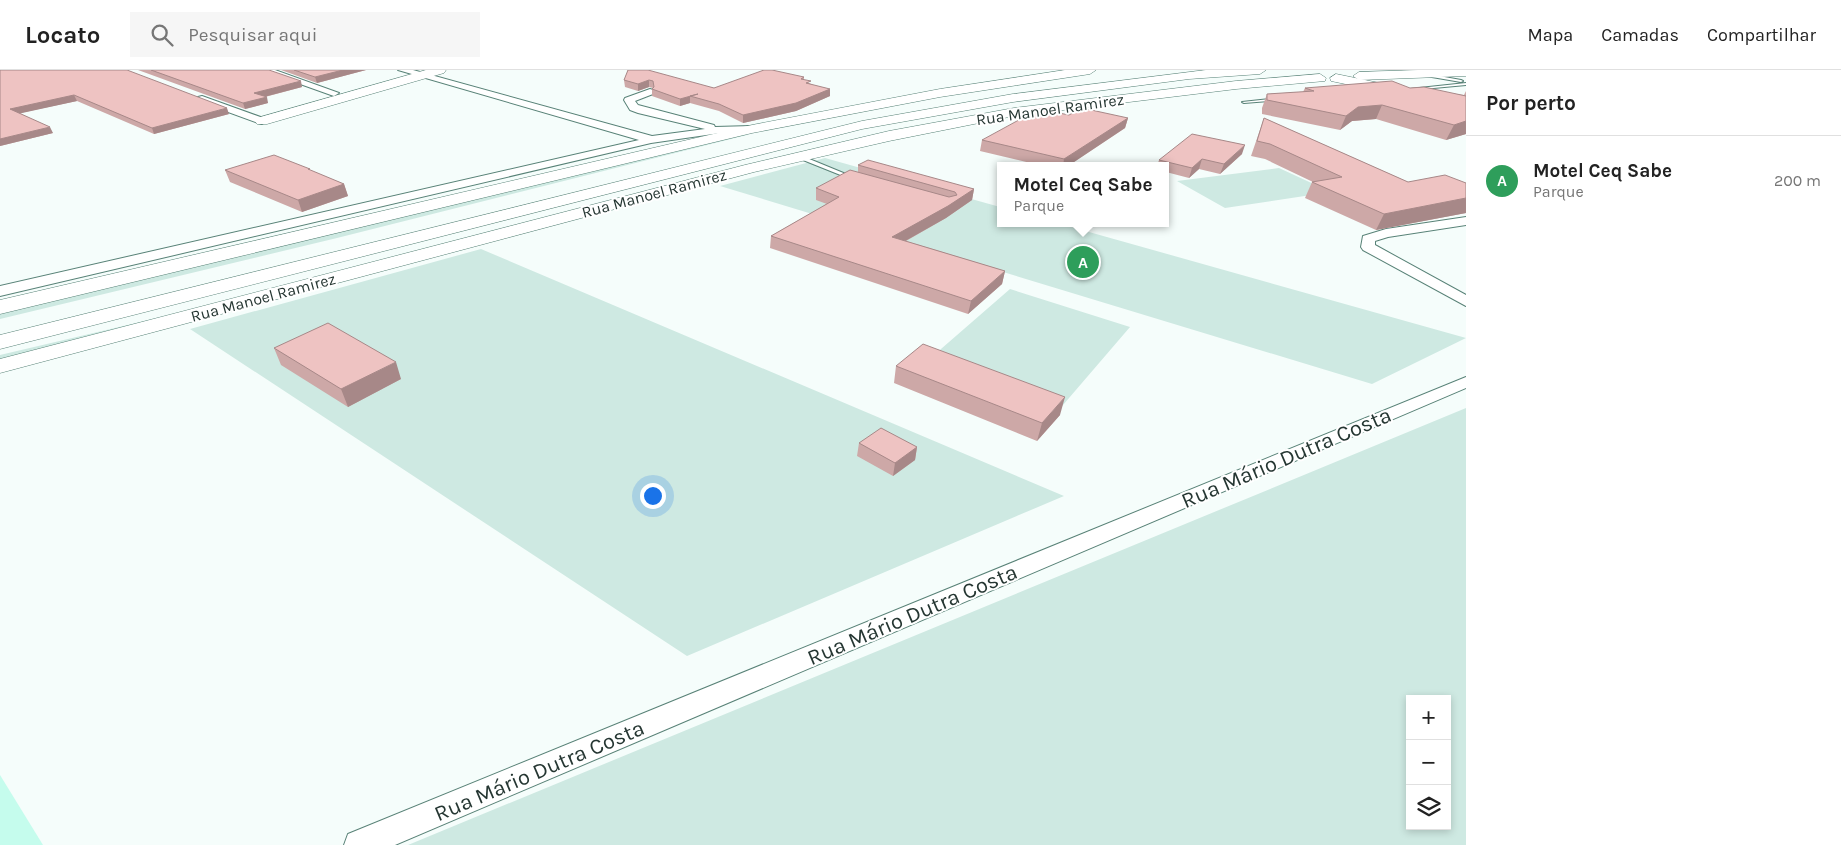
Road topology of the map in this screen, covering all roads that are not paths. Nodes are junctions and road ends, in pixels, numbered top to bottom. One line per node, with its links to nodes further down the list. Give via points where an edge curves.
1 (266, 70): 16 (street)
2 (440, 70): 7 (main road)
3 (1090, 70): 21 (main road)
4 (1191, 70): 28 (main road, via 997,93 836,124)
5 (1260, 70): 36 (main road, via 1189,75 1023,96 862,125)
6 (1275, 71): 11 (main road)
7 (413, 72): 16 (main road); 23 (main road); 26 (street)
8 (1466, 72): 10 (main road)
9 (1360, 74): 10 (main road); 11 (main road); 13 (main road)
10 (1425, 74): 12 (lane)
11 (1328, 78): 13 (main road); 27 (main road, Rua Manoel Ramirez, via 1236,85 1014,112)
12 (1466, 83): 13 (lane)
13 (1396, 89): 15 (lane); 20 (main road)
14 (650, 92): 25 (street, via 629,100 642,111)
15 (1370, 92)
16 (334, 93): 22 (main road)
17 (196, 96): 22 (street)
18 (1283, 99): 19 (lane)
19 (1244, 102)
20 (1466, 106)
21 (828, 114): 24 (main road); 28 (main road, via 673,158)
22 (248, 116): 23 (street)
23 (262, 121)
24 (752, 129): 25 (street); 34 (main road)
25 (720, 130): 26 (street)
26 (651, 140): 32 (street)
27 (800, 157): 29 (lane); 31 (main road, Rua Manoel Ramirez)
28 (663, 165): 35 (main road)
29 (865, 182)
30 (1466, 221): 33 (street, via 1386,233 1368,239 1368,247)
31 (314, 282): 37 (main road, via 286,285); 38 (main road, Rua Manoel Ramirez)
32 (0, 291)
33 (1466, 301)
34 (0, 308)
35 (0, 329)
36 (0, 342)
37 (0, 349)
38 (0, 366)
39 (1466, 382): 40 (street, Rua Mário Dutra Costa)
40 (359, 845)

